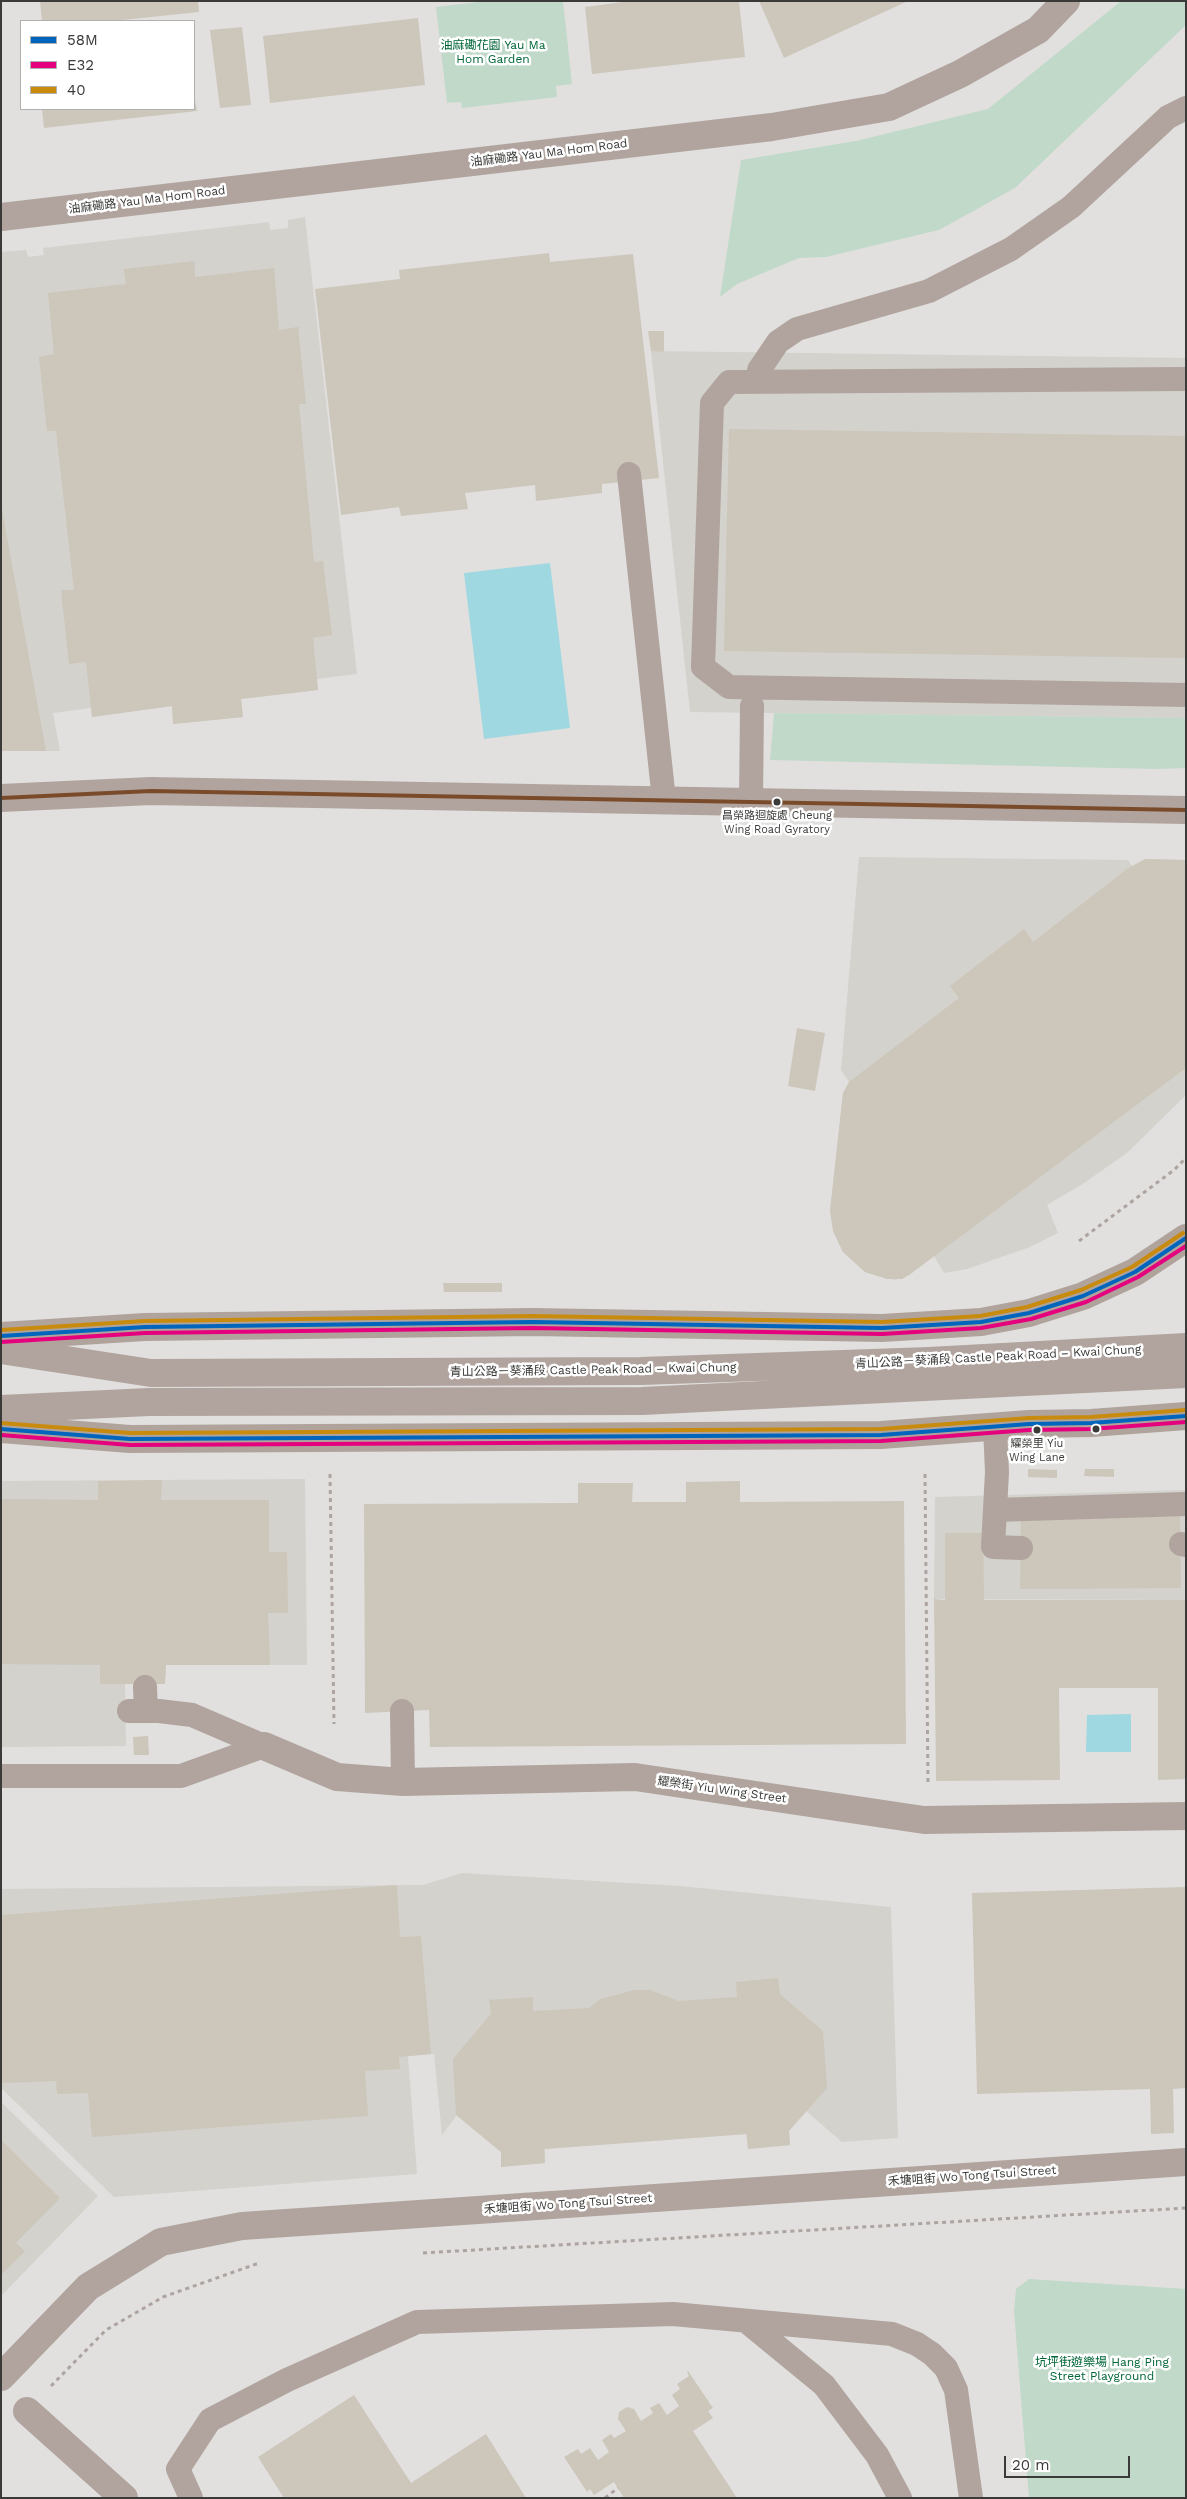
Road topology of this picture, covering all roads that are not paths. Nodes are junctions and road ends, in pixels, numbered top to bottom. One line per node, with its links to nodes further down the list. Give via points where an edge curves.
1 (1066, 1): 3 (street, 油麻磡路 Yau Ma Hom Road, via 1038,30 960,74 889,106 772,127)
2 (1186, 108): 4 (lane, via 1168,117 1071,207 1011,249 929,291 797,330 778,342)
3 (1, 217)
4 (759, 370)
5 (1186, 379): 7 (lane, via 729,382 712,403 703,667 729,687)
6 (628, 474): 10 (lane)
7 (1186, 695)
8 (752, 706): 11 (lane)
9 (1, 798): 10 (street, via 151,791)
10 (664, 800): 11 (street)
11 (751, 802): 12 (street)
12 (1186, 810)
13 (1186, 1238): 14 (main road, via 1134,1272 1083,1296 1028,1313 981,1322 882,1328 533,1322 145,1327)
14 (1, 1336)
15 (1186, 1348): 16 (street, 青山公路－葵涌段 Castle Peak Road – Kwai Chung, via 641,1371 151,1373)
16 (1, 1350)
17 (1186, 1374): 18 (street, via 642,1401 149,1402)
18 (1, 1409)
19 (1186, 1416): 20 (main road)
20 (995, 1427): 21 (main road, via 881,1436 140,1439); 23 (lane)
21 (1, 1429)
22 (1186, 1504): 23 (lane)
23 (995, 1510): 24 (lane, via 993,1547)
24 (1021, 1548)
25 (144, 1687): 27 (lane, via 137,1711 192,1715)
26 (402, 1711): 29 (lane)
27 (264, 1746): 28 (lane, via 181,1776); 29 (street, 耀榮街 Yiu Wing Street, via 337,1777)
28 (1, 1776)
29 (403, 1782): 30 (street, 耀榮街 Yiu Wing Street, via 635,1777 924,1820)
30 (1186, 1816)
31 (1186, 2162): 33 (street, 禾塘咀街 Wo Tong Tsui Street, via 242,2226 161,2242 88,2287)
32 (746, 2321): 36 (lane, via 673,2314 417,2322 287,2380 210,2420 178,2469); 37 (lane, via 824,2385 877,2455); 38 (lane, via 892,2334 932,2354 946,2368 956,2390)
33 (1, 2377)
34 (26, 2411): 35 (street)
35 (124, 2498)
36 (191, 2498)
37 (900, 2498)
38 (971, 2498)

